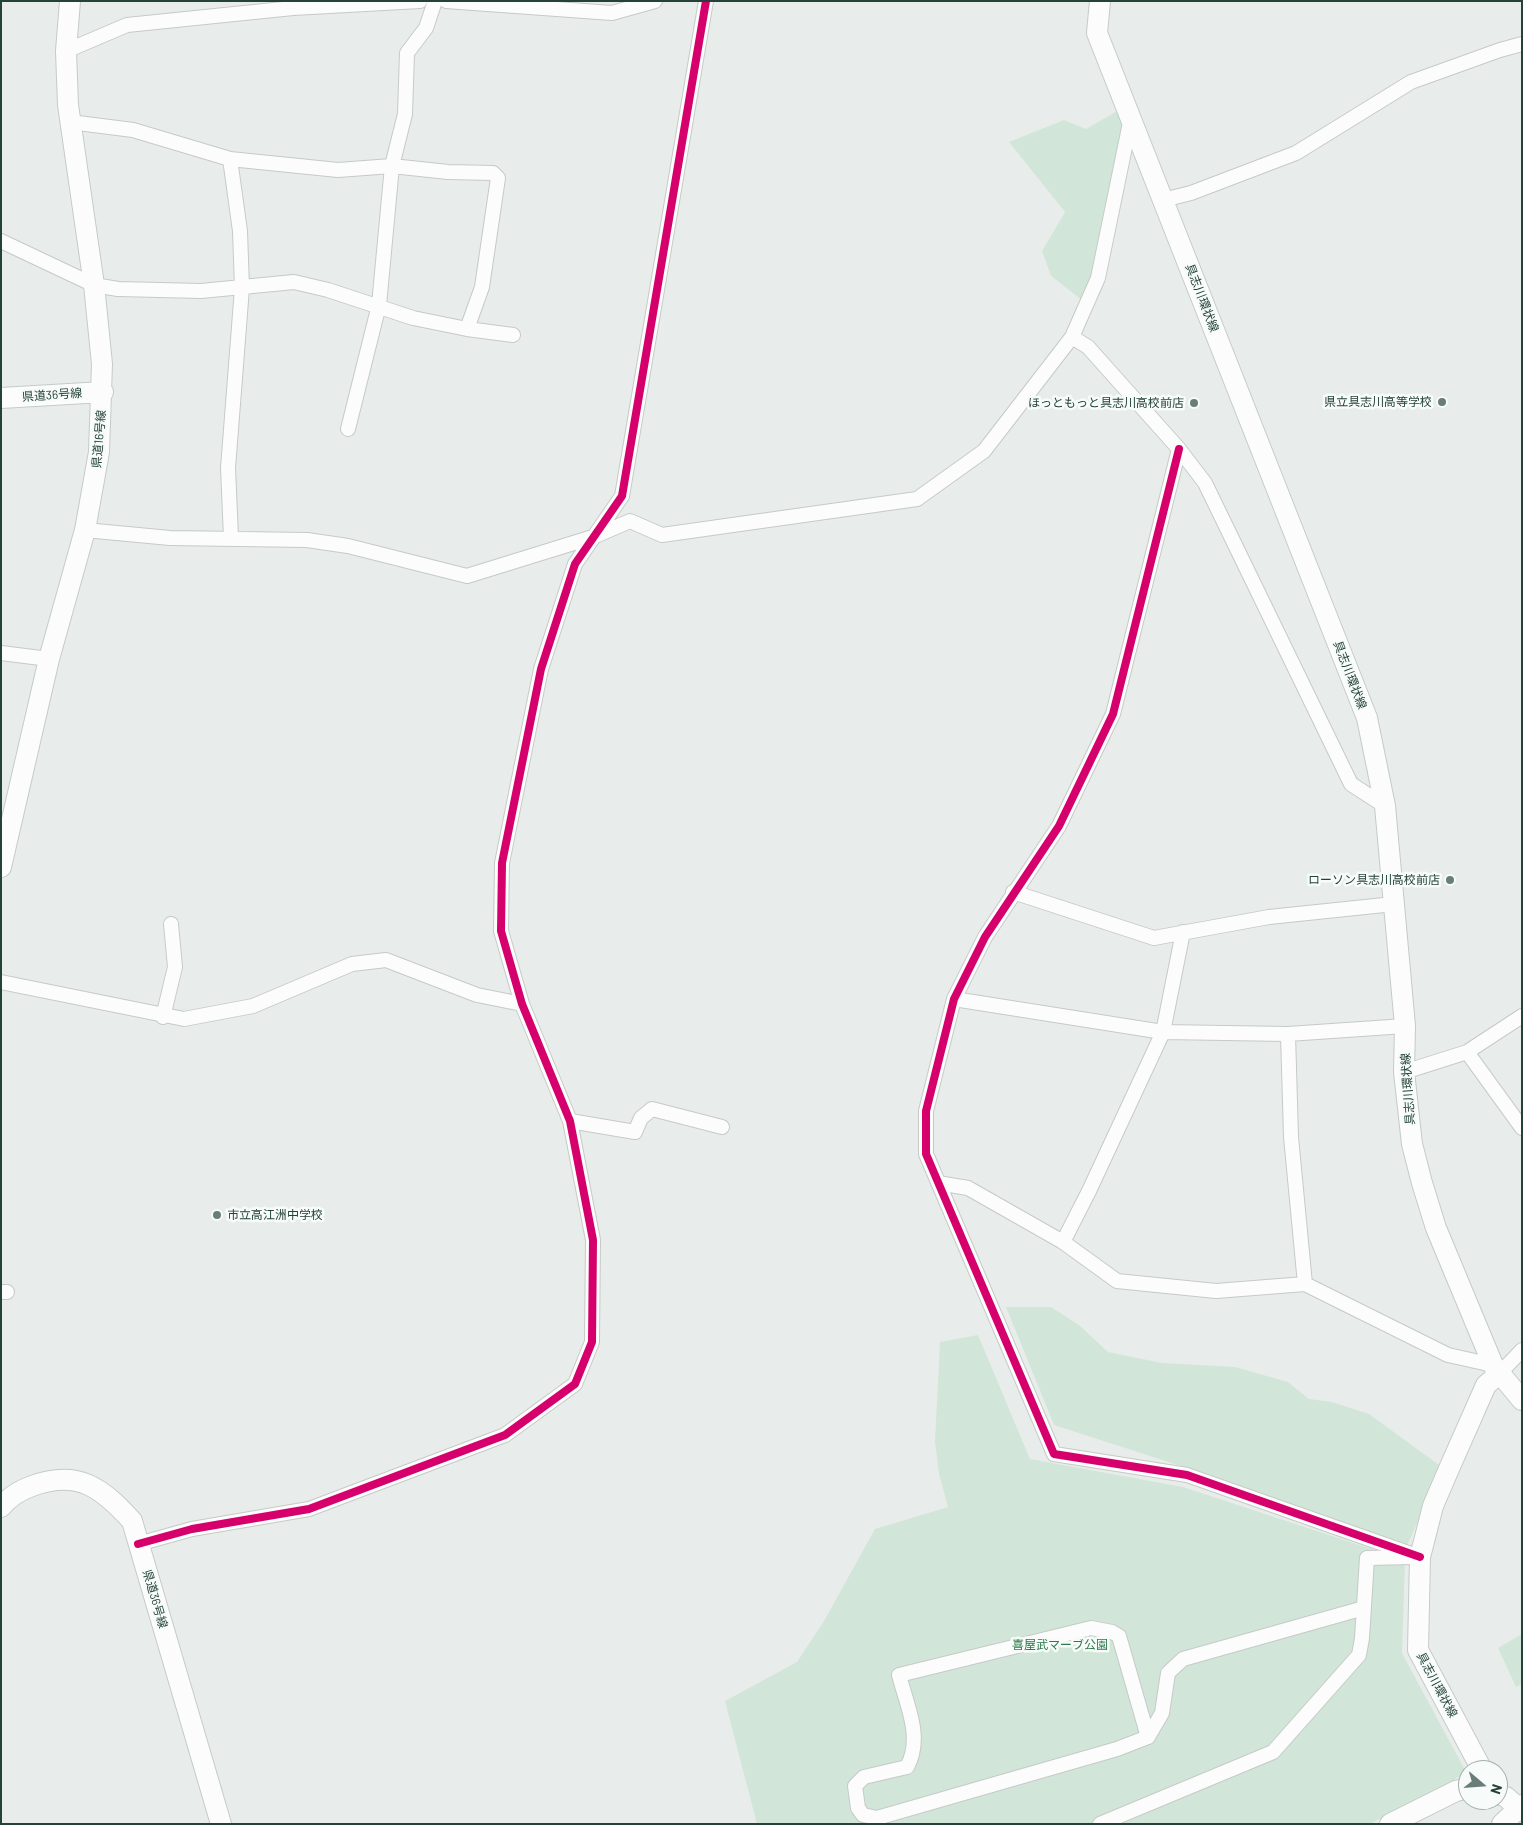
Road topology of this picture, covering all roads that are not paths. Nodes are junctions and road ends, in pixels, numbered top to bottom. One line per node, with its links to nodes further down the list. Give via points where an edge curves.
1 (70, 1): 9 (main road, 県道16号線)
2 (420, 1): 9 (street, via 293,8 127,25)
3 (434, 1): 13 (street, via 426,28 407,53 405,114)
4 (446, 1): 5 (street, via 612,13)
5 (655, 1)
6 (706, 1): 28 (street, via 622,496)
7 (1100, 1): 10 (main road, 具志川環状線, via 1097,33)
8 (1522, 44): 14 (street, via 1411,82 1296,153 1191,193)
9 (66, 51): 11 (main road, 県道16号線)
10 (1131, 118): 14 (main road, 具志川環状線); 21 (street, via 1098,278)
11 (70, 122): 12 (street, via 133,130); 16 (main road, 県道16号線)
12 (230, 159): 13 (street, via 338,170); 17 (street, via 240,231)
13 (392, 166): 18 (street); 19 (street, via 493,173 498,178 482,288)
14 (1163, 200): 31 (main road, 具志川環状線, via 1366,718)
15 (1, 241): 16 (street)
16 (94, 285): 17 (street, via 118,289 201,291); 22 (main road, 県道16号線)
17 (242, 288): 18 (street, via 294,282); 27 (street, via 228,468)
18 (379, 305): 19 (street, via 413,318); 24 (street)
19 (467, 330): 20 (street)
20 (513, 335)
21 (1072, 337): 25 (street, via 1088,347); 28 (street, via 984,451 916,499 662,534 630,521)
22 (103, 392): 23 (main road, 県道36号線); 26 (main road, 県道16号線, via 99,452)
23 (1, 398)
24 (348, 429)
25 (1179, 448): 31 (street, via 1205,483 1351,784); 33 (street, via 1113,714 1059,826)
26 (85, 530): 27 (street, via 170,538); 30 (main road, 県道16号線)
27 (231, 537): 28 (street, via 307,540 348,546 467,576)
28 (593, 537): 39 (street, via 575,564 540,669 502,863 501,931)
29 (1, 653): 30 (street)
30 (49, 659): 32 (main road, 県道16号線)
31 (1385, 806): 34 (main road, 具志川環状線)
32 (1, 867)
33 (1013, 892): 36 (street, via 1154,938); 38 (street, via 985,936)
34 (1394, 904): 36 (street, via 1269,916); 42 (main road, 具志川環状線)
35 (171, 924): 41 (street, via 175,966)
36 (1183, 932): 43 (street)
37 (1, 982): 41 (street)
38 (954, 999): 43 (street); 50 (street, via 926,1110 926,1154)
39 (522, 1004): 41 (street, via 477,995 386,960 352,964 253,1006 184,1019); 47 (street)
40 (1522, 1016): 45 (street)
41 (162, 1017)
42 (1405, 1026): 44 (street); 46 (main road, 具志川環状線)
43 (1163, 1032): 44 (street); 51 (street)
44 (1288, 1034): 52 (street, via 1291,1138)
45 (1468, 1052): 46 (street); 49 (street)
46 (1404, 1072): 54 (main road, 具志川環状線, via 1412,1144 1436,1228)
47 (570, 1121): 48 (street, via 636,1132 641,1118 652,1109); 57 (street, via 593,1240 592,1342 575,1384 505,1435 309,1509 192,1530)
48 (722, 1127)
49 (1522, 1128)
50 (938, 1183): 51 (street, via 968,1188); 58 (street, via 1054,1454 1187,1475)
51 (1063, 1242): 52 (street, via 1117,1282 1216,1291)
52 (1305, 1284): 54 (street, via 1448,1355)
53 (1522, 1350): 54 (street)
54 (1497, 1369): 55 (main road, 具志川環状線); 58 (main road, 具志川環状線, via 1486,1385 1433,1506)
55 (1522, 1400)
56 (1, 1507): 57 (main road, 県道36号線, via 6,1500 26,1488 44,1482 74,1479 99,1489 111,1498 132,1521)
57 (138, 1544): 65 (main road, 県道36号線)
58 (1420, 1557): 59 (street, via 1367,1558); 61 (main road, 具志川環状線, via 1418,1650)
59 (1364, 1608): 60 (street, via 1183,1658 1168,1673 1162,1713); 66 (street, via 1359,1655 1273,1752)
60 (1148, 1737): 60 (street, via 1117,1749 877,1818 863,1815 858,1808 854,1786 864,1777 908,1767 913,1756 915,1732 899,1675 1091,1628 1112,1632 1119,1636)
61 (1477, 1760)
62 (1458, 1790): 67 (main road)
63 (1508, 1798): 64 (main road)
64 (1521, 1808): 68 (main road)
65 (221, 1824)
66 (1100, 1824)
67 (1390, 1824)
68 (1502, 1824)

